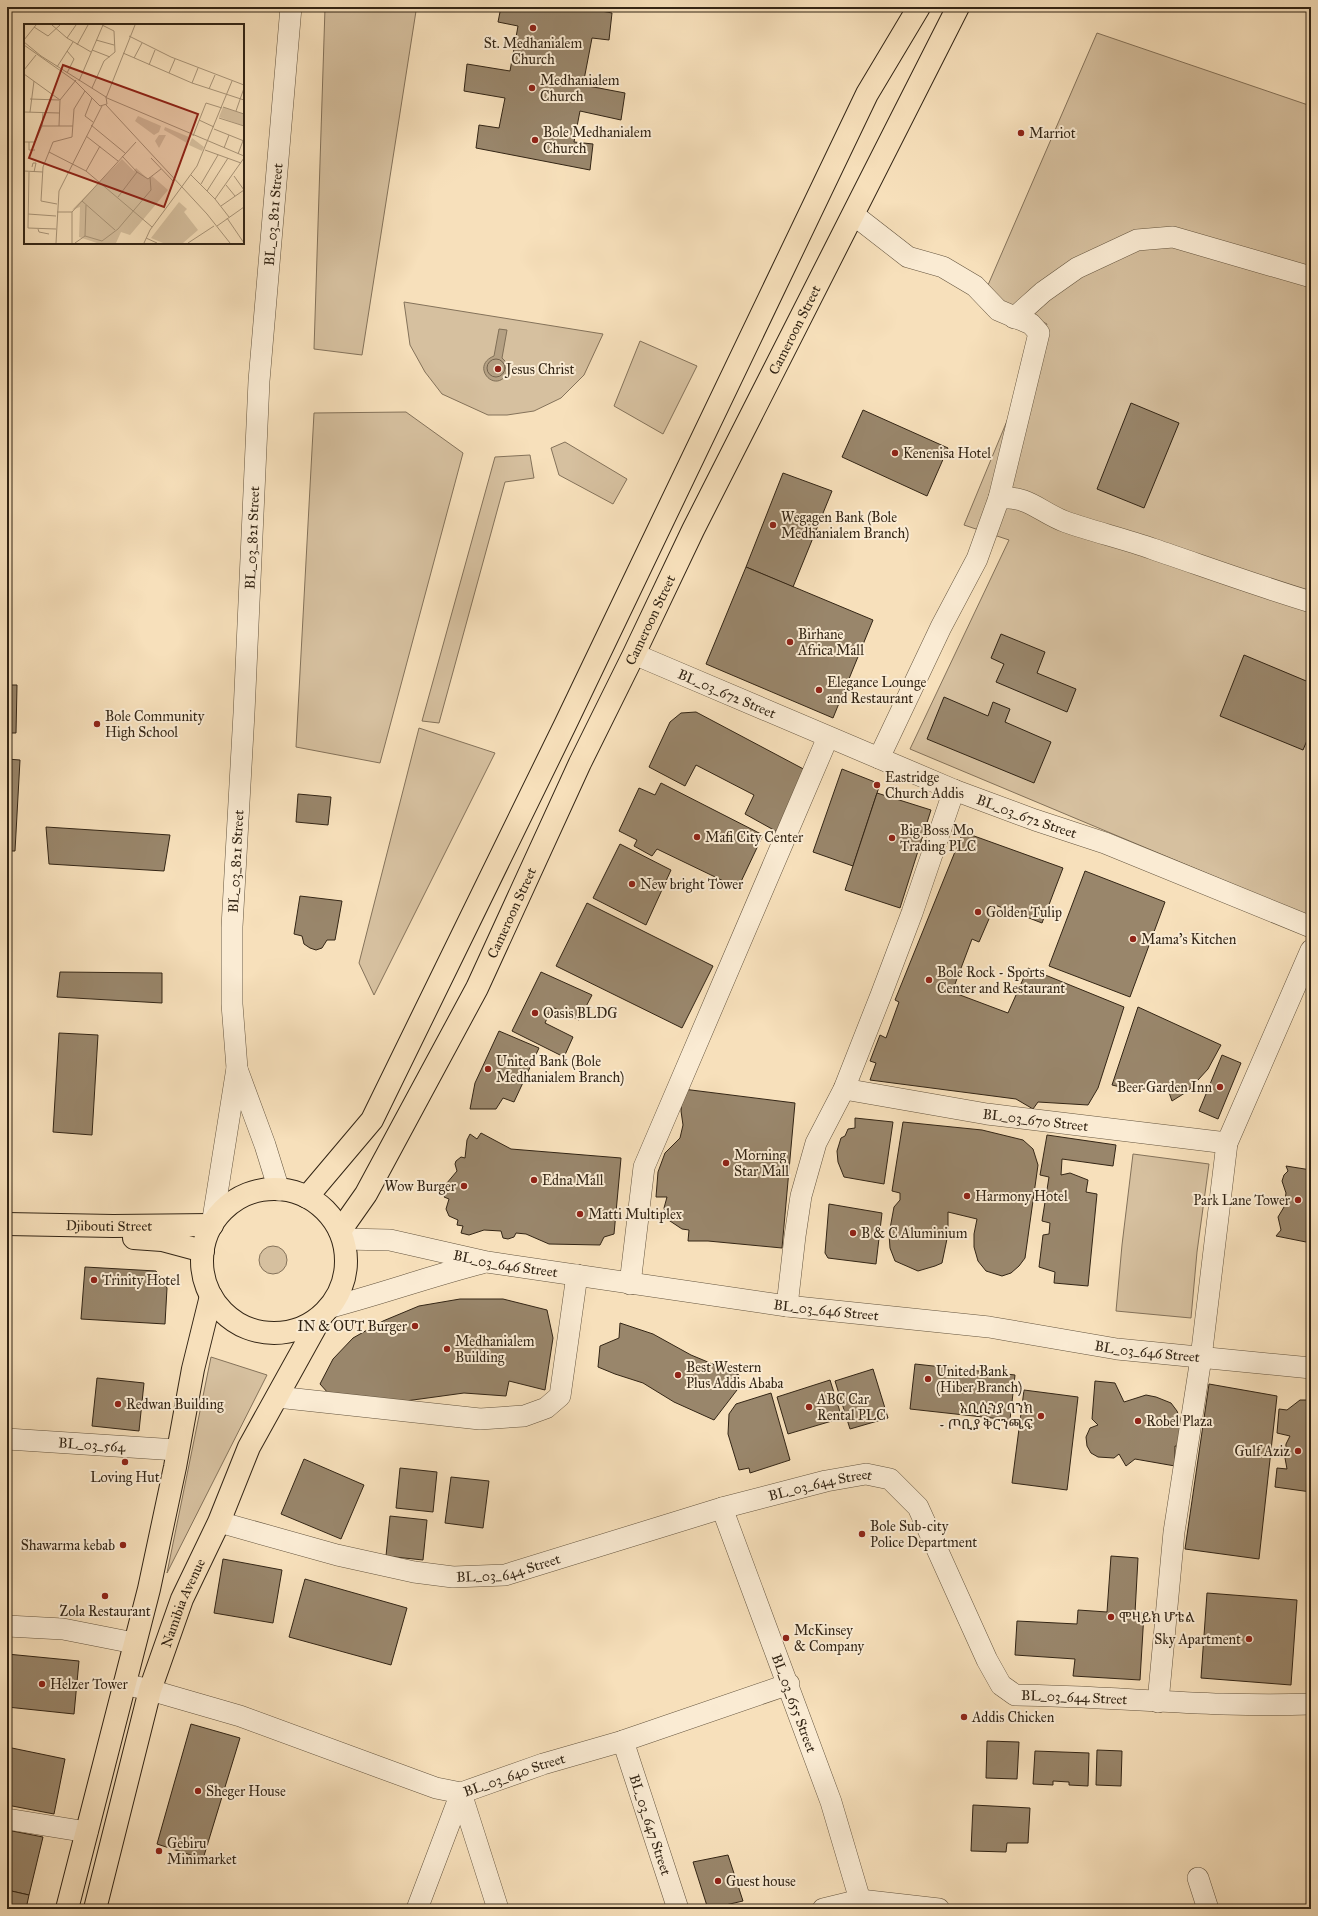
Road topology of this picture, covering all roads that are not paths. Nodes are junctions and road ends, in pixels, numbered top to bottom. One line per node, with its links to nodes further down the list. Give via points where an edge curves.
1 (291, 7): 17 (street, BL_03_821 Street, via 258,389 232,927 232,1004)
2 (919, 7): 8 (main road, via 867,94)
3 (958, 7): 4 (main road, Cameroon Street)
4 (854, 215): 6 (street, via 908,257 943,267 976,286 998,310); 9 (main road, Cameroon Street)
5 (1311, 277): 6 (street, via 1173,237 1137,240 1077,268 1043,292)
6 (1014, 318): 7 (street, via 1031,324 1039,333)
7 (999, 498): 10 (street, via 1013,497 1029,502 1065,521 1152,548 1262,588); 13 (street, via 977,559 941,627)
8 (666, 513): 9 (main road); 21 (main road, via 372,1120)
9 (693, 530): 11 (main road, Cameroon Street)
10 (1311, 602)
11 (634, 654): 12 (street, BL_03_672 Street); 25 (main road, Cameroon Street, via 580,763 477,988 366,1194)
12 (828, 737): 13 (street, BL_03_672 Street); 29 (street, via 644,1167)
13 (879, 758): 14 (street, BL_03_672 Street)
14 (954, 790): 15 (street, BL_03_672 Street, via 1105,843); 18 (street, via 912,913)
15 (1311, 927)
16 (1311, 950): 19 (street)
17 (237, 1068): 20 (street); 23 (street)
18 (844, 1089): 19 (street, BL_03_670 Street, via 987,1114); 31 (street, via 816,1143 801,1196)
19 (1227, 1143): 33 (street)
20 (280, 1190): 21 (main road, via 289,1190); 23 (main road, via 266,1189 245,1195 226,1207)
21 (307, 1197): 25 (main road, via 327,1211)
22 (7, 1224): 23 (main road, Djibouti Street)
23 (212, 1225): 26 (main road)
24 (7, 1234): 26 (main road, via 105,1235 162,1240)
25 (341, 1235): 27 (street, BL_03_646 Street, via 390,1240); 32 (main road, Namibia Avenue, via 346,1251 346,1270 341,1290)
26 (203, 1251): 30 (main road, via 202,1265)
27 (487, 1262): 28 (street, BL_03_646 Street); 32 (street, via 454,1270)
28 (577, 1275): 29 (street, BL_03_646 Street); 35 (street, via 560,1396 546,1408 524,1416 480,1419)
29 (630, 1284): 31 (street, BL_03_646 Street)
30 (211, 1296): 32 (main road, via 225,1314 244,1327 266,1334 288,1333); 37 (main road)
31 (787, 1306): 33 (street, BL_03_646 Street, via 989,1327 1117,1349)
32 (326, 1312): 35 (main road, Namibia Avenue)
33 (1201, 1358): 34 (street, BL_03_646 Street); 45 (street, via 1174,1532)
34 (1311, 1368)
35 (277, 1397): 39 (main road, Namibia Avenue, via 249,1448)
36 (7, 1439): 37 (street, BL_03_564)
37 (177, 1450): 41 (main road, via 149,1589)
38 (722, 1508): 39 (street, BL_03_644 Street, via 505,1575 452,1577 414,1572 337,1555); 43 (street, BL_03_655 Street); 45 (street, BL_03_644 Street, via 826,1481 866,1474 890,1479 918,1507 987,1660 1001,1685 1015,1695)
39 (219, 1522): 44 (main road, Namibia Avenue, via 182,1599)
40 (7, 1626): 41 (street, via 63,1629)
41 (134, 1643): 42 (main road)
42 (124, 1684): 44 (street, BL_03_640 Street); 50 (main road)
43 (788, 1684): 47 (street, BL_03_640 Street); 52 (street, BL_03_655 Street, via 831,1802)
44 (150, 1690): 48 (street, BL_03_640 Street, via 240,1716 436,1788); 54 (main road, Namibia Avenue)
45 (1158, 1702): 46 (street, BL_03_644 Street)
46 (1311, 1704)
47 (623, 1741): 48 (street, BL_03_640 Street, via 543,1764); 57 (street, BL_03_647 Street)
48 (461, 1793): 55 (street); 56 (street)
49 (7, 1819): 50 (street)
50 (87, 1832): 53 (main road)
51 (1198, 1878): 60 (street)
52 (860, 1900): 58 (street); 59 (street)
53 (67, 1909)
54 (95, 1909)
55 (417, 1909)
56 (498, 1909)
57 (678, 1909)
58 (823, 1909)
59 (939, 1909)
60 (1208, 1909)

